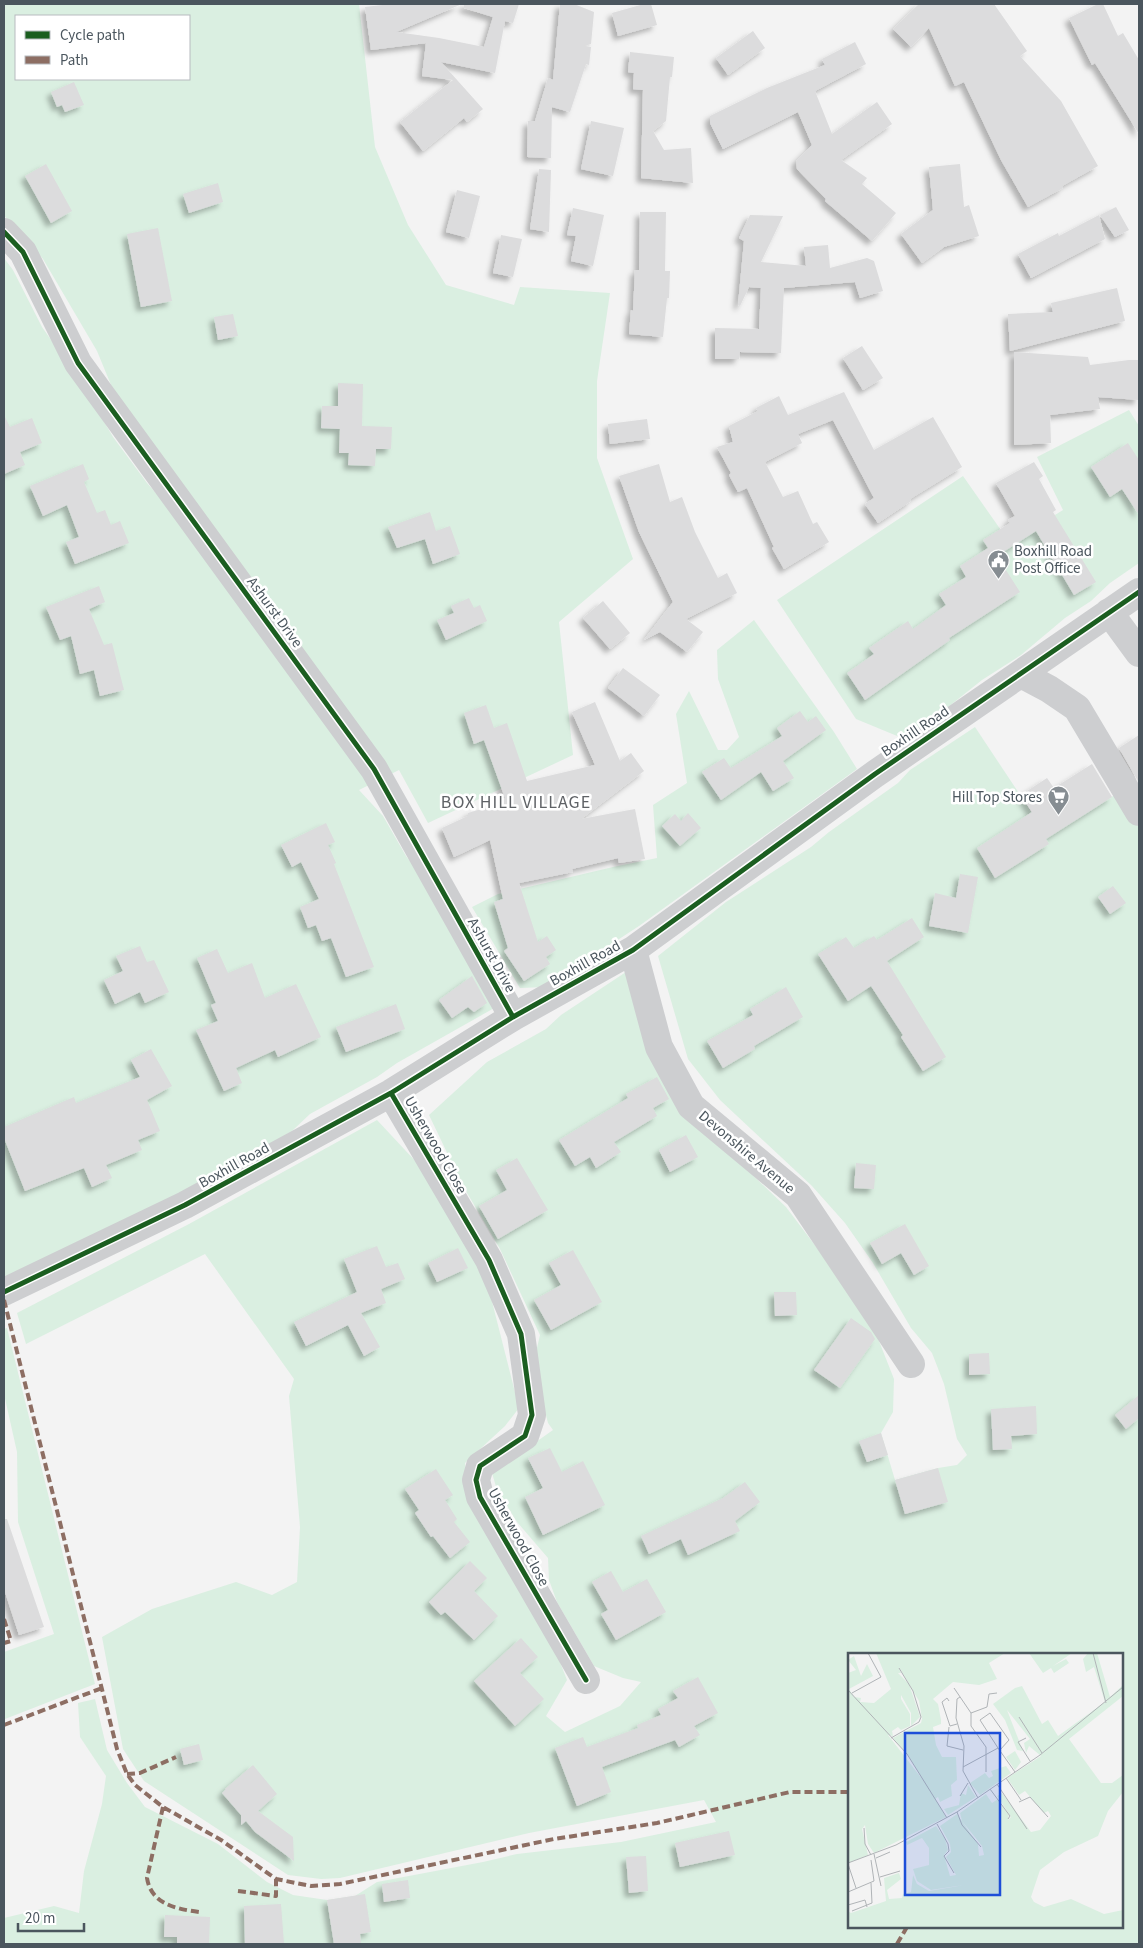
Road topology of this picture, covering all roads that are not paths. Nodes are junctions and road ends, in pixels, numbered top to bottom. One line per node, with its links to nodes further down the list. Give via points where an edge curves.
1 (4, 232): 8 (street, Ashurst Drive, via 23,252 78,363 374,769)
2 (1139, 592): 3 (street, Boxhill Road)
3 (1109, 612): 4 (street); 5 (street, Boxhill Road)
4 (1139, 653)
5 (1021, 674): 6 (street, via 1077,708); 7 (street, Boxhill Road, via 875,774)
6 (1139, 812)
7 (633, 950): 8 (street, Boxhill Road); 11 (street, Devonshire Avenue, via 659,1047 691,1106 798,1195)
8 (513, 1017): 9 (street, Boxhill Road)
9 (391, 1093): 10 (street, Boxhill Road, via 186,1205); 12 (street, Usherwood Close, via 489,1260 521,1334 532,1415 525,1436 480,1466 476,1480 480,1497)
10 (4, 1292)
11 (911, 1364)
12 (586, 1680)

